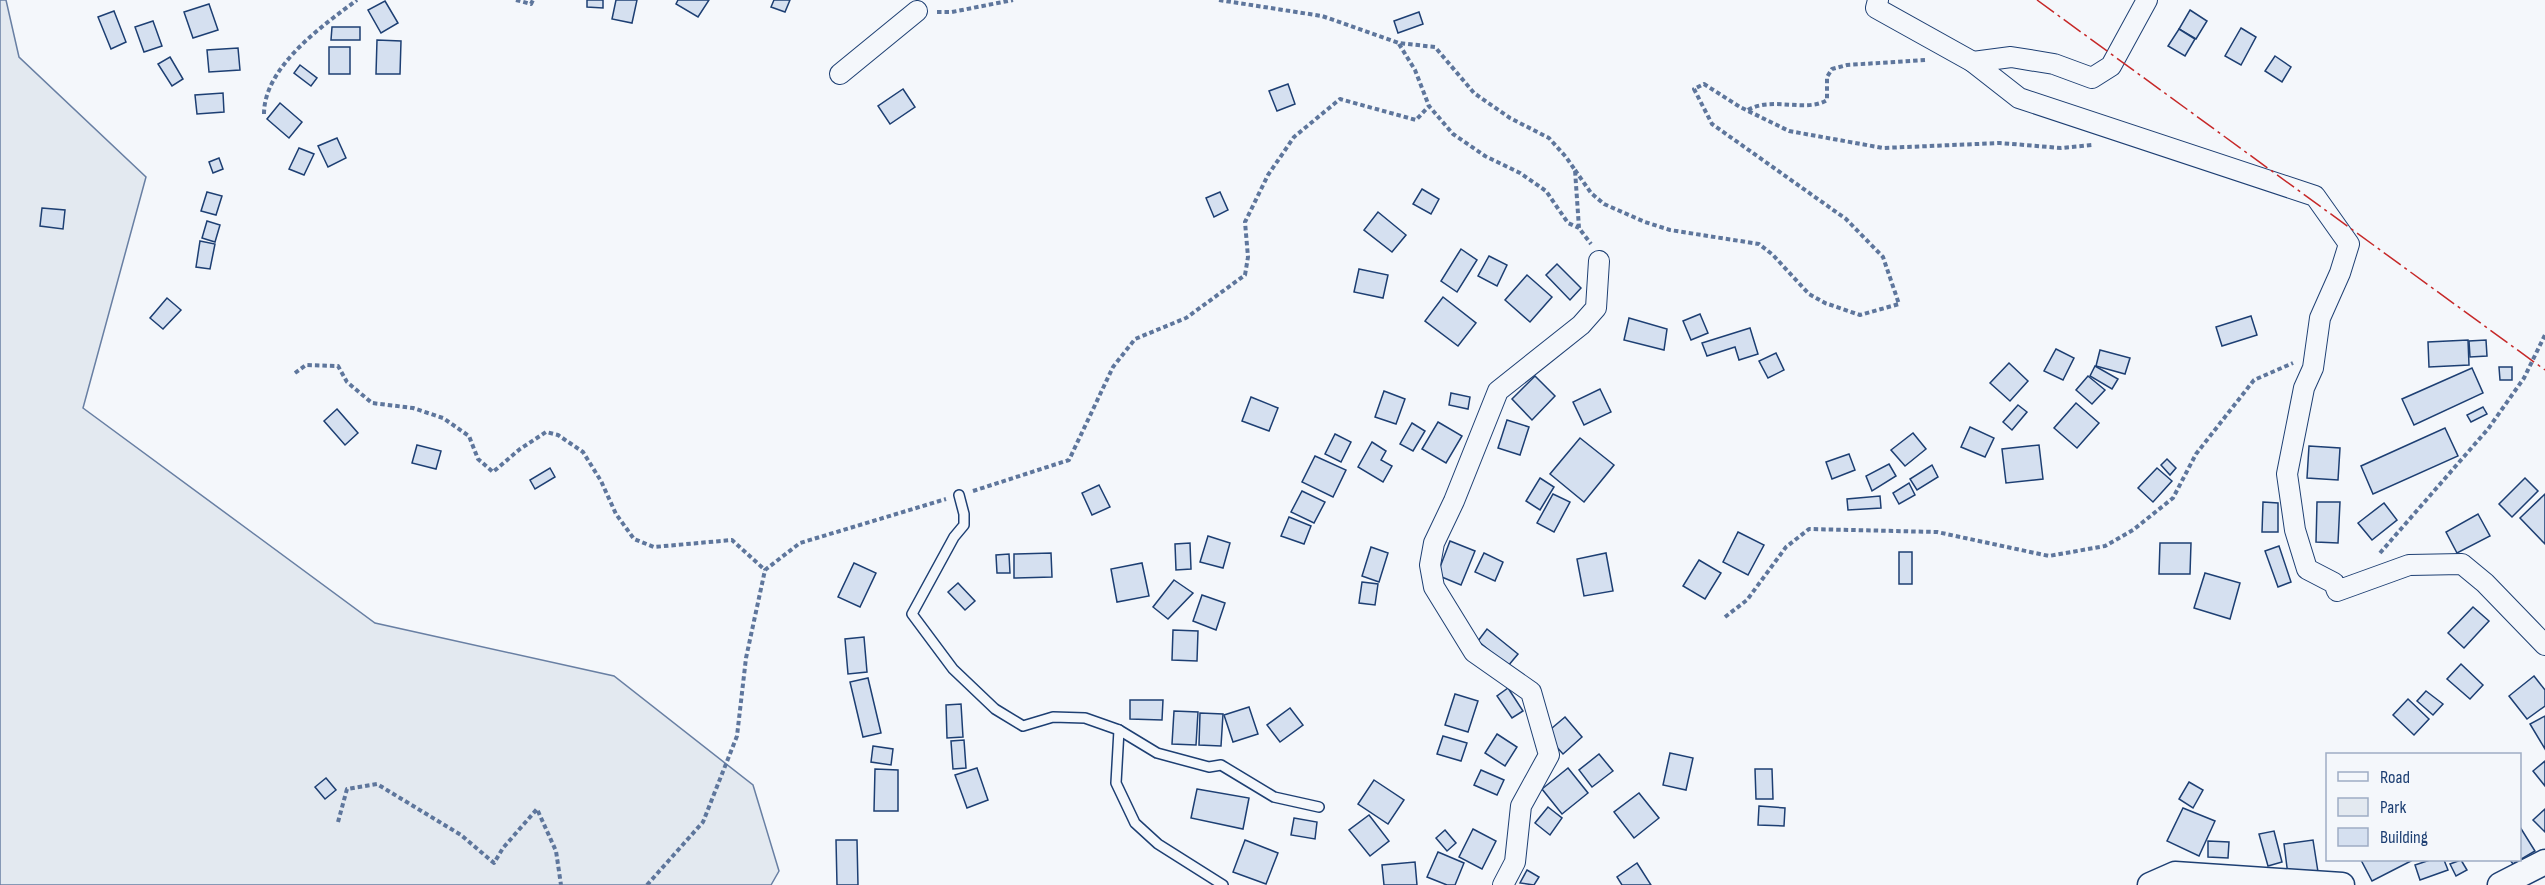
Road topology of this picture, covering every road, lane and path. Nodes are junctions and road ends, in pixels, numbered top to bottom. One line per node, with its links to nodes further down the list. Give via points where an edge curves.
1 (357, 0): 14 (path, via 308,38 276,75 264,101)
2 (516, 0): 3 (path, via 531,4)
3 (533, 0)
4 (1013, 0): 8 (path, via 952,12)
5 (1219, 0): 9 (path, via 1322,16)
6 (1878, 0): 10 (street, via 1876,8)
7 (2146, 0): 10 (street, via 2112,66 2092,78 2054,64 2012,57)
8 (917, 11): 11 (street)
9 (1399, 43): 12 (path); 16 (path, via 1435,47 1474,93 1549,138)
10 (1968, 59): 13 (path, via 1847,65 1832,69 1827,77 1827,100 1817,106 1757,105); 15 (street, via 2019,98)
11 (840, 74)
12 (1429, 106): 17 (path, via 1453,134 1546,190 1568,223); 22 (path, via 1416,120 1340,99 1321,114 1294,137 1268,175 1245,222 1245,275 1186,318 1135,339 1113,367 1069,460)
13 (1748, 110): 15 (path, via 1789,131 1883,148 2000,143 2061,148 2092,145); 16 (path, via 1704,84 1694,89 1712,124 1846,219 1882,257 1899,304 1860,315 1826,303 1809,294 1759,244 1670,230 1646,222 1604,204)
14 (264, 114)
15 (2116, 132): 20 (street, via 2315,196 2349,244 2320,318)
16 (1575, 170): 17 (path)
17 (1579, 228): 18 (path)
18 (1599, 261): 34 (street, via 1596,308 1581,325 1498,391 1455,501 1434,543 1430,565 1434,587 1474,652 1531,692 1549,755 1521,806 1515,862)
19 (2545, 335): 23 (path, via 2524,378 2488,429)
20 (2313, 368): 25 (path, via 2296,362 2254,380 2196,454 2173,498 2133,530 2105,546 2049,556 1937,532 1809,529 1786,547 1747,600); 26 (street, via 2304,388 2287,474 2295,530 2307,569 2334,583 2337,591 2409,565 2462,564)
21 (295, 373): 24 (path, via 306,365 338,366 372,403 413,408 442,418 469,436 478,459 493,472 546,432 558,435 583,452 634,539 654,547 732,540)
22 (959, 495): 24 (path, via 800,543); 27 (lane, via 964,525 912,614 953,669 995,709 1023,726 1053,717 1085,718)
23 (2378, 555)
24 (765, 570): 32 (path, via 746,658 737,736 703,822)
25 (1725, 616)
26 (2545, 645)
27 (1119, 730): 28 (lane, via 1157,753 1209,767 1221,765 1274,797); 33 (lane, via 1116,783 1135,823 1158,844)
28 (1319, 807)
29 (338, 822): 31 (path, via 347,789 377,784 461,835 494,863 537,809 556,851)
30 (2545, 862): 37 (street)
31 (561, 885)
32 (646, 885)
33 (1223, 885)
34 (1503, 885)
35 (2150, 885): 36 (street, via 2175,874)
36 (2342, 885)
37 (2500, 885)

